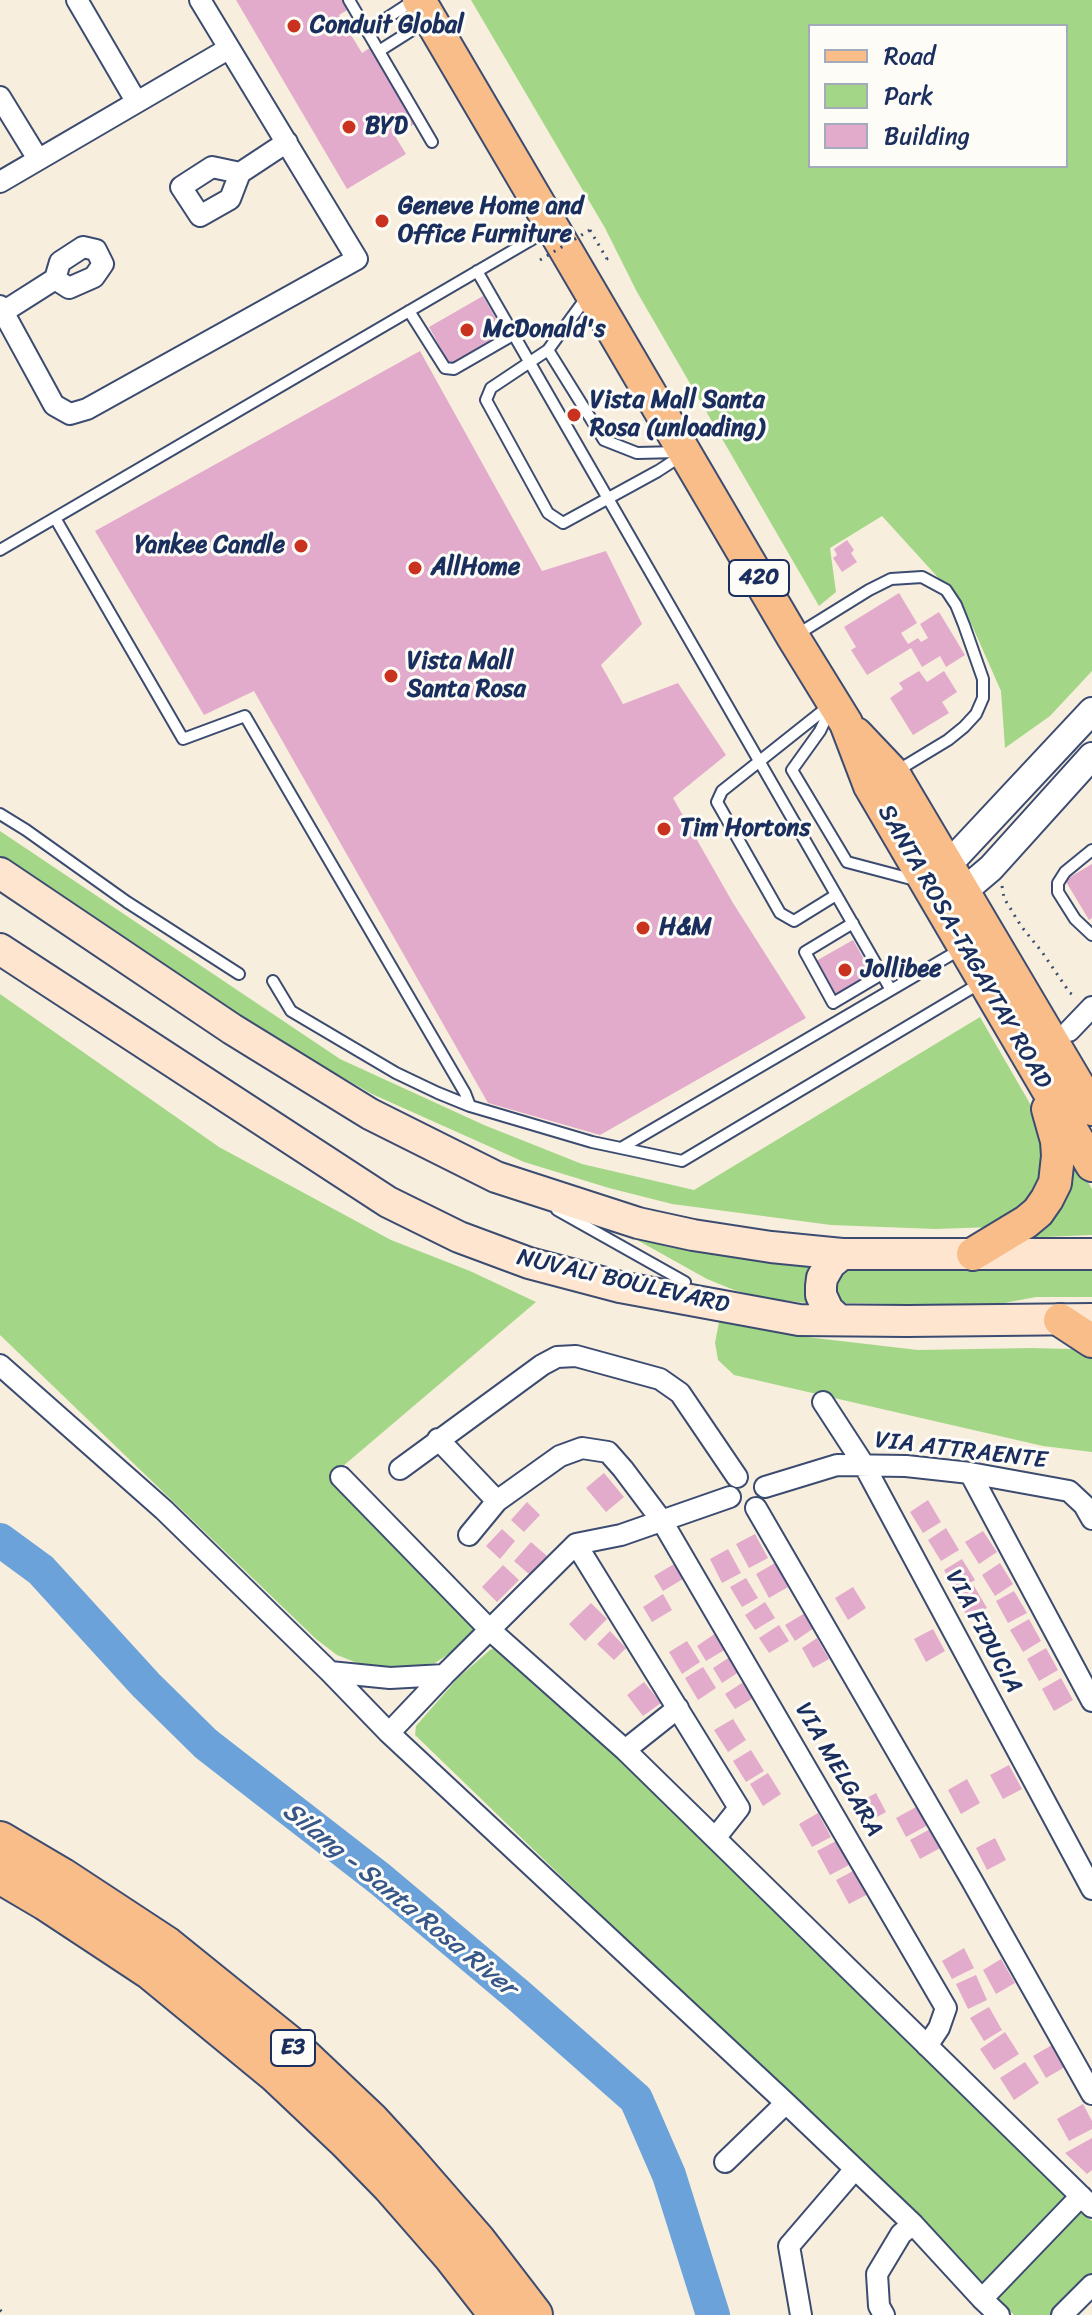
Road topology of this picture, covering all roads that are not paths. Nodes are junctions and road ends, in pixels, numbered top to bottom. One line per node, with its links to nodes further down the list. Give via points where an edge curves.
1 (77, 0): 9 (street)
2 (200, 0): 6 (street)
3 (349, 0): 5 (lane)
4 (421, 6): 5 (lane); 7 (lane); 15 (main road, SANTA ROSA-TAGAYTAY ROAD / 420)
5 (367, 31): 7 (lane)
6 (228, 49): 9 (street); 10 (street)
7 (379, 51): 11 (lane)
8 (0, 97): 12 (street)
9 (136, 101): 12 (street)
10 (287, 142): 13 (street); 19 (street, via 357,259 70,414 54,405)
11 (432, 142)
12 (38, 159): 14 (street)
13 (240, 173)
14 (0, 182)
15 (553, 227): 16 (lane); 18 (main road, SANTA ROSA-TAGAYTAY ROAD / 420)
16 (477, 271): 20 (lane); 21 (lane)
17 (55, 279): 19 (street)
18 (591, 291): 22 (lane); 24 (main road, SANTA ROSA-TAGAYTAY ROAD / 420)
19 (2, 309)
20 (409, 311): 21 (lane, via 445,368 454,369); 26 (lane)
21 (513, 335): 23 (lane)
22 (548, 350): 23 (lane); 24 (lane, via 604,440 637,453)
23 (530, 363): 25 (lane); 25 (lane, via 491,388 486,400 548,513 563,523)
24 (686, 452): 25 (lane); 28 (main road, SANTA ROSA-TAGAYTAY ROAD / 420)
25 (607, 498): 32 (lane)
26 (55, 518): 27 (lane); 52 (lane, via 183,739 245,716)
27 (0, 550)
28 (793, 637): 30 (main road, SANTA ROSA-TAGAYTAY ROAD / 420); 33 (lane, via 891,579 922,577 946,590 983,679 983,698 964,727)
29 (1092, 711): 37 (street)
30 (840, 713): 32 (lane); 33 (main road, SANTA ROSA-TAGAYTAY ROAD / 420); 37 (main road, SANTA ROSA-TAGAYTAY ROAD / 420, via 870,786); 37 (lane, via 792,770 847,862)
31 (1092, 756): 37 (street, via 991,868)
32 (759, 762): 38 (lane); 38 (lane, via 722,791 717,802 780,913 794,921)
33 (893, 773): 37 (main road, SANTA ROSA-TAGAYTAY ROAD / 420)
34 (0, 814): 43 (lane)
35 (1092, 850): 40 (lane, via 1065,872 1058,892)
36 (0, 873): 56 (main road, NUVALI BOULEVARD, via 347,1100)
37 (949, 889): 41 (main road, SANTA ROSA-TAGAYTAY ROAD / 420); 49 (main road, via 1028,959); 53 (main road, SANTA ROSA-TAGAYTAY ROAD / 420)
38 (836, 895): 39 (lane)
39 (853, 923): 44 (lane); 44 (lane, via 805,952 833,1003)
40 (1092, 935)
41 (964, 948): 46 (main road, SANTA ROSA-TAGAYTAY ROAD / 420); 47 (lane)
42 (0, 949): 62 (main road, NUVALI BOULEVARD, via 352,1180 445,1231 529,1263 620,1287 799,1320)
43 (239, 974)
44 (882, 974): 47 (lane)
45 (273, 981): 52 (lane, via 291,1011 396,1073)
46 (983, 981): 50 (main road, SANTA ROSA-TAGAYTAY ROAD / 420); 54 (lane, via 682,1161)
47 (891, 990): 54 (lane)
48 (1088, 1001): 49 (street)
49 (1069, 1031): 51 (main road)
50 (1027, 1053): 55 (main road, SANTA ROSA-TAGAYTAY ROAD / 420); 58 (main road, via 1057,1141 1055,1183 1038,1212)
51 (1092, 1070)
52 (470, 1106): 54 (lane)
53 (1092, 1109)
54 (621, 1148)
55 (1092, 1165)
56 (496, 1177): 57 (main road, NUVALI BOULEVARD, via 638,1223); 60 (lane, NUVALI BOULEVARD)
57 (842, 1254): 58 (main road, NUVALI BOULEVARD); 62 (main road, via 825,1270 821,1286 828,1310)
58 (973, 1254): 59 (main road, NUVALI BOULEVARD)
59 (1092, 1254)
60 (685, 1282)
61 (1092, 1319): 63 (main road, NUVALI BOULEVARD)
62 (839, 1320): 63 (main road, NUVALI BOULEVARD)
63 (1060, 1320): 64 (main road)
64 (1092, 1341)
65 (1, 1369): 82 (street, via 164,1510)
66 (823, 1402): 68 (street, VIA FIDUCIA)
67 (438, 1439): 69 (street); 72 (street, via 542,1365 576,1356 660,1379 680,1393); 75 (street)
68 (864, 1465): 70 (street, VIA ATTRAENTE); 73 (street, VIA ATTRAENTE, via 837,1465); 91 (street, VIA FIDUCIA)
69 (400, 1469)
70 (970, 1473): 77 (street, VIA ATTRAENTE, via 1069,1491); 84 (street)
71 (341, 1477): 81 (street)
72 (737, 1477): 73 (street, via 757,1477); 74 (street)
73 (765, 1487): 76 (street)
74 (730, 1497): 76 (street, via 740,1509); 78 (street)
75 (497, 1501): 78 (street, via 560,1456 582,1448 608,1452); 79 (street)
76 (756, 1508): 93 (street)
77 (1092, 1519)
78 (662, 1521): 80 (street); 92 (street, VIA MELGARA, via 946,2008)
79 (469, 1535)
80 (576, 1544): 81 (street); 85 (street)
81 (490, 1630): 83 (street); 87 (street)
82 (330, 1672): 83 (street, via 390,1678); 86 (street)
83 (444, 1675): 86 (street)
84 (1092, 1701)
85 (678, 1708): 87 (street); 88 (street, via 739,1808)
86 (389, 1733): 94 (street)
87 (625, 1750): 88 (street)
88 (716, 1837): 92 (street)
89 (0, 1841): 102 (highway, E3, via 166,1946 296,2051 414,2169)
90 (0, 1874): 101 (highway, E3, via 152,1971 276,2073 391,2185)
91 (1092, 1889)
92 (927, 2046): 97 (street)
93 (1092, 2094)
94 (786, 2103): 95 (street); 96 (street)
95 (725, 2162)
96 (855, 2169): 98 (street); 103 (street, via 789,2246)
97 (1087, 2202): 100 (street)
98 (913, 2224): 100 (street); 104 (street, via 877,2274)
99 (1092, 2285): 106 (street)
100 (982, 2299): 105 (street)
101 (499, 2315)
102 (533, 2315)
103 (801, 2315)
104 (884, 2315)
105 (999, 2315)
106 (1062, 2315)

